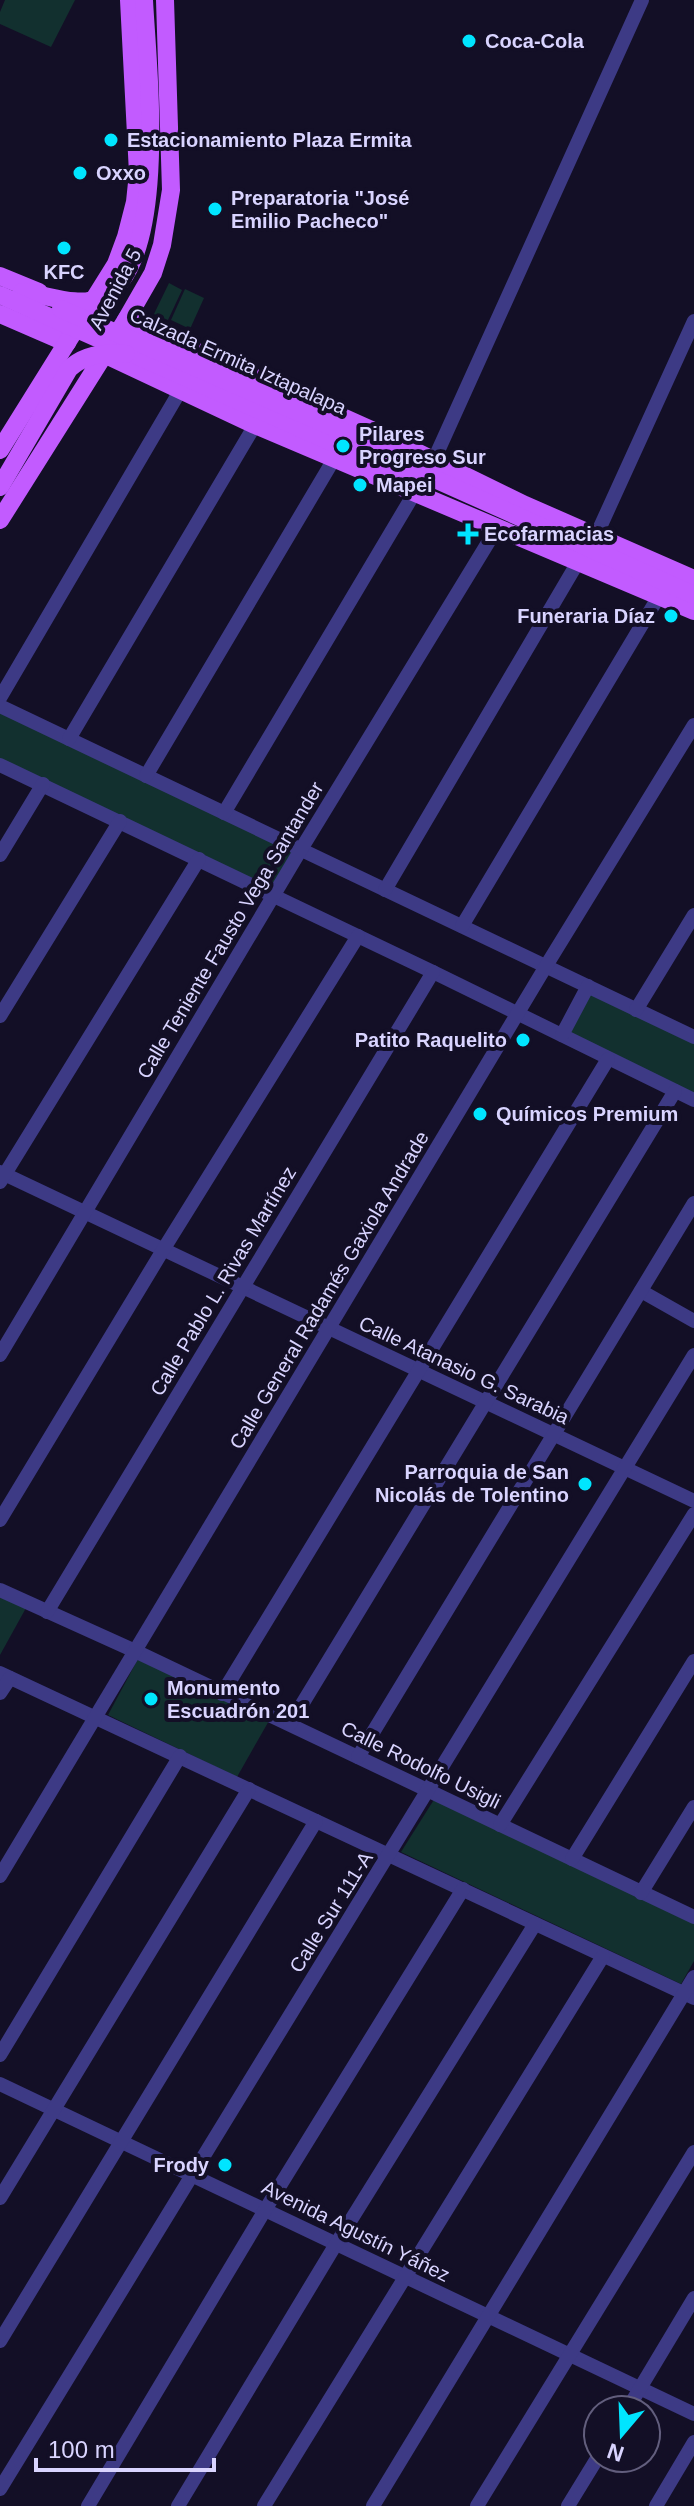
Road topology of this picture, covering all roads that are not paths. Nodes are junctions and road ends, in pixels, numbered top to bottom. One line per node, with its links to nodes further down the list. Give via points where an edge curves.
1 (129, 0): 10 (main road, Avenida 5, via 135,202 116,264)
2 (144, 0): 7 (main road, bridge, via 151,159 135,252 117,286 98,299 76,301)
3 (165, 0): 12 (main road, Avenida 5, via 168,218 153,273)
4 (642, 0): 22 (street)
5 (0, 276): 9 (main road, via 6,296); 10 (main road)
6 (0, 282): 7 (main road, Calzada Ermita Iztapalapa)
7 (22, 292): 25 (main road, Calzada Ermita Iztapalapa, bridge, via 367,442 396,458)
8 (0, 295): 17 (main road, Calzada Ermita Iztapalapa, bridge)
9 (0, 305)
10 (85, 312): 14 (main road, Avenida 5)
11 (0, 314): 14 (main road)
12 (126, 320): 15 (main road, Calzada Ermita Iztapalapa); 16 (main road, Avenida 5)
13 (694, 321): 28 (street)
14 (67, 343): 20 (main road, Avenida 5)
15 (177, 344): 18 (main road, via 161,355 156,367); 22 (main road, Calzada Ermita Iztapalapa)
16 (104, 354): 18 (main road, Calzada Ermita Iztapalapa); 26 (main road, Avenida 5)
17 (144, 358): 23 (main road, bridge, via 101,354 74,364); 31 (main road, Calzada Ermita Iztapalapa, bridge)
18 (172, 387): 19 (main road, Calzada Ermita Iztapalapa); 34 (street)
19 (255, 425): 21 (main road, Calzada Ermita Iztapalapa); 37 (street)
20 (0, 450)
21 (334, 459): 24 (main road, Calzada Ermita Iztapalapa); 39 (street)
22 (433, 462): 28 (main road, Calzada Ermita Iztapalapa)
23 (0, 487)
24 (415, 492): 25 (main road, Calzada Ermita Iztapalapa); 41 (street)
25 (443, 504): 27 (main road, Calzada Ermita Iztapalapa)
26 (0, 520)
27 (497, 528): 29 (main road, Calzada Ermita Iztapalapa); 43 (street, Calle Teniente Fausto Vega Santander)
28 (596, 536): 30 (main road, Calzada Ermita Iztapalapa)
29 (578, 562): 32 (main road, Calzada Ermita Iztapalapa); 46 (street)
30 (694, 579)
31 (694, 595)
32 (659, 596): 33 (main road, Calzada Ermita Iztapalapa); 49 (street)
33 (694, 611)
34 (0, 698)
35 (0, 706): 37 (street)
36 (694, 725): 51 (street, Calle General Radamés Gaxiola Andrade)
37 (69, 739): 39 (street)
38 (0, 765): 40 (street)
39 (146, 776): 41 (street)
40 (43, 784): 42 (street); 44 (street)
41 (224, 813): 43 (street)
42 (120, 821): 45 (street); 56 (street)
43 (300, 851): 46 (street); 47 (street, Calle Teniente Fausto Vega Santander)
44 (0, 855)
45 (199, 859): 47 (street); 62 (street)
46 (385, 890): 49 (street)
47 (275, 897): 50 (street); 64 (street, Calle Teniente Fausto Vega Santander)
48 (694, 915): 54 (street)
49 (462, 926): 51 (street)
50 (358, 936): 52 (street); 65 (street)
51 (546, 966): 53 (street); 55 (street, Calle General Radamés Gaxiola Andrade)
52 (433, 972): 55 (street); 66 (street, Calle Pablo L. Rivas Martínez)
53 (588, 986): 54 (street); 57 (street)
54 (636, 1010): 58 (street)
55 (518, 1014): 57 (street); 69 (street, Calle General Radamés Gaxiola Andrade)
56 (0, 1016)
57 (562, 1035): 59 (street)
58 (694, 1037)
59 (608, 1059): 60 (street); 72 (street)
60 (675, 1091): 61 (street); 73 (street)
61 (694, 1100)
62 (2, 1176): 64 (street, Calle Atanasio G. Sarabia)
63 (694, 1203): 67 (street)
64 (85, 1213): 65 (street, Calle Atanasio G. Sarabia); 70 (street, Calle Teniente Fausto Vega Santander)
65 (163, 1250): 66 (street, Calle Atanasio G. Sarabia); 78 (street)
66 (242, 1287): 69 (street, Calle Atanasio G. Sarabia); 80 (street, Calle Pablo L. Rivas Martínez)
67 (641, 1291): 68 (street); 74 (street)
68 (694, 1321)
69 (330, 1328): 72 (street, Calle Atanasio G. Sarabia); 81 (street, Calle General Radamés Gaxiola Andrade)
70 (0, 1355)
71 (694, 1355): 75 (street, Calle Sur 111-A)
72 (418, 1370): 73 (street, Calle Atanasio G. Sarabia); 85 (street)
73 (484, 1402): 74 (street, Calle Atanasio G. Sarabia); 87 (street)
74 (552, 1434): 75 (street, Calle Atanasio G. Sarabia); 89 (street)
75 (623, 1468): 76 (street, Calle Atanasio G. Sarabia); 91 (street, Calle Sur 111-A)
76 (694, 1501)
77 (694, 1514): 94 (street)
78 (0, 1520)
79 (0, 1590): 80 (street, Calle Rodolfo Usigli)
80 (47, 1612): 81 (street, Calle Rodolfo Usigli)
81 (135, 1651): 85 (street, Calle Rodolfo Usigli); 86 (street, Calle General Radamés Gaxiola Andrade)
82 (694, 1661): 96 (street)
83 (5, 1675): 84 (street); 86 (street)
84 (0, 1693)
85 (222, 1694): 87 (street, Calle Rodolfo Usigli)
86 (96, 1718): 88 (street); 97 (street, Calle General Radamés Gaxiola Andrade)
87 (290, 1724): 89 (street, Calle Rodolfo Usigli)
88 (180, 1756): 90 (street); 105 (street)
89 (358, 1757): 91 (street, Calle Rodolfo Usigli)
90 (249, 1789): 93 (street); 107 (street)
91 (429, 1790): 94 (street, Calle Rodolfo Usigli); 95 (street, Calle Sur 111-A)
92 (694, 1807): 99 (street)
93 (316, 1821): 95 (street); 108 (street)
94 (500, 1825): 96 (street, Calle Rodolfo Usigli)
95 (390, 1855): 98 (street); 110 (street, Calle Sur 111-A)
96 (572, 1859): 99 (street, Calle Rodolfo Usigli)
97 (0, 1876)
98 (463, 1889): 101 (street); 112 (street)
99 (641, 1893): 100 (street, Calle Rodolfo Usigli)
100 (694, 1917)
101 (535, 1924): 102 (street); 113 (street)
102 (603, 1956): 104 (street); 114 (street)
103 (694, 1977): 104 (street)
104 (689, 1995): 116 (street)
105 (0, 2055)
106 (0, 2084): 107 (street, Avenida Agustín Yáñez)
107 (54, 2109): 108 (street, Avenida Agustín Yáñez); 111 (street)
108 (122, 2141): 110 (street, Avenida Agustín Yáñez); 117 (street)
109 (694, 2152): 118 (street)
110 (192, 2175): 112 (street, Avenida Agustín Yáñez); 124 (street, Calle Sur 111-A)
111 (0, 2198)
112 (265, 2210): 113 (street, Avenida Agustín Yáñez); 125 (street)
113 (336, 2244): 114 (street, Avenida Agustín Yáñez); 126 (street)
114 (405, 2276): 116 (street, Avenida Agustín Yáñez); 127 (street)
115 (694, 2298): 119 (street)
116 (488, 2316): 118 (street, Avenida Agustín Yáñez); 128 (street)
117 (0, 2341)
118 (569, 2355): 119 (street, Avenida Agustín Yáñez); 129 (street)
119 (640, 2388): 120 (street); 121 (street, Avenida Agustín Yáñez)
120 (636, 2394)
121 (694, 2414)
122 (694, 2442): 131 (street)
123 (588, 2474): 130 (street)
124 (0, 2489)
125 (88, 2506)
126 (178, 2506)
127 (264, 2506)
128 (373, 2506)
129 (477, 2506)
130 (568, 2506)
131 (656, 2506)

